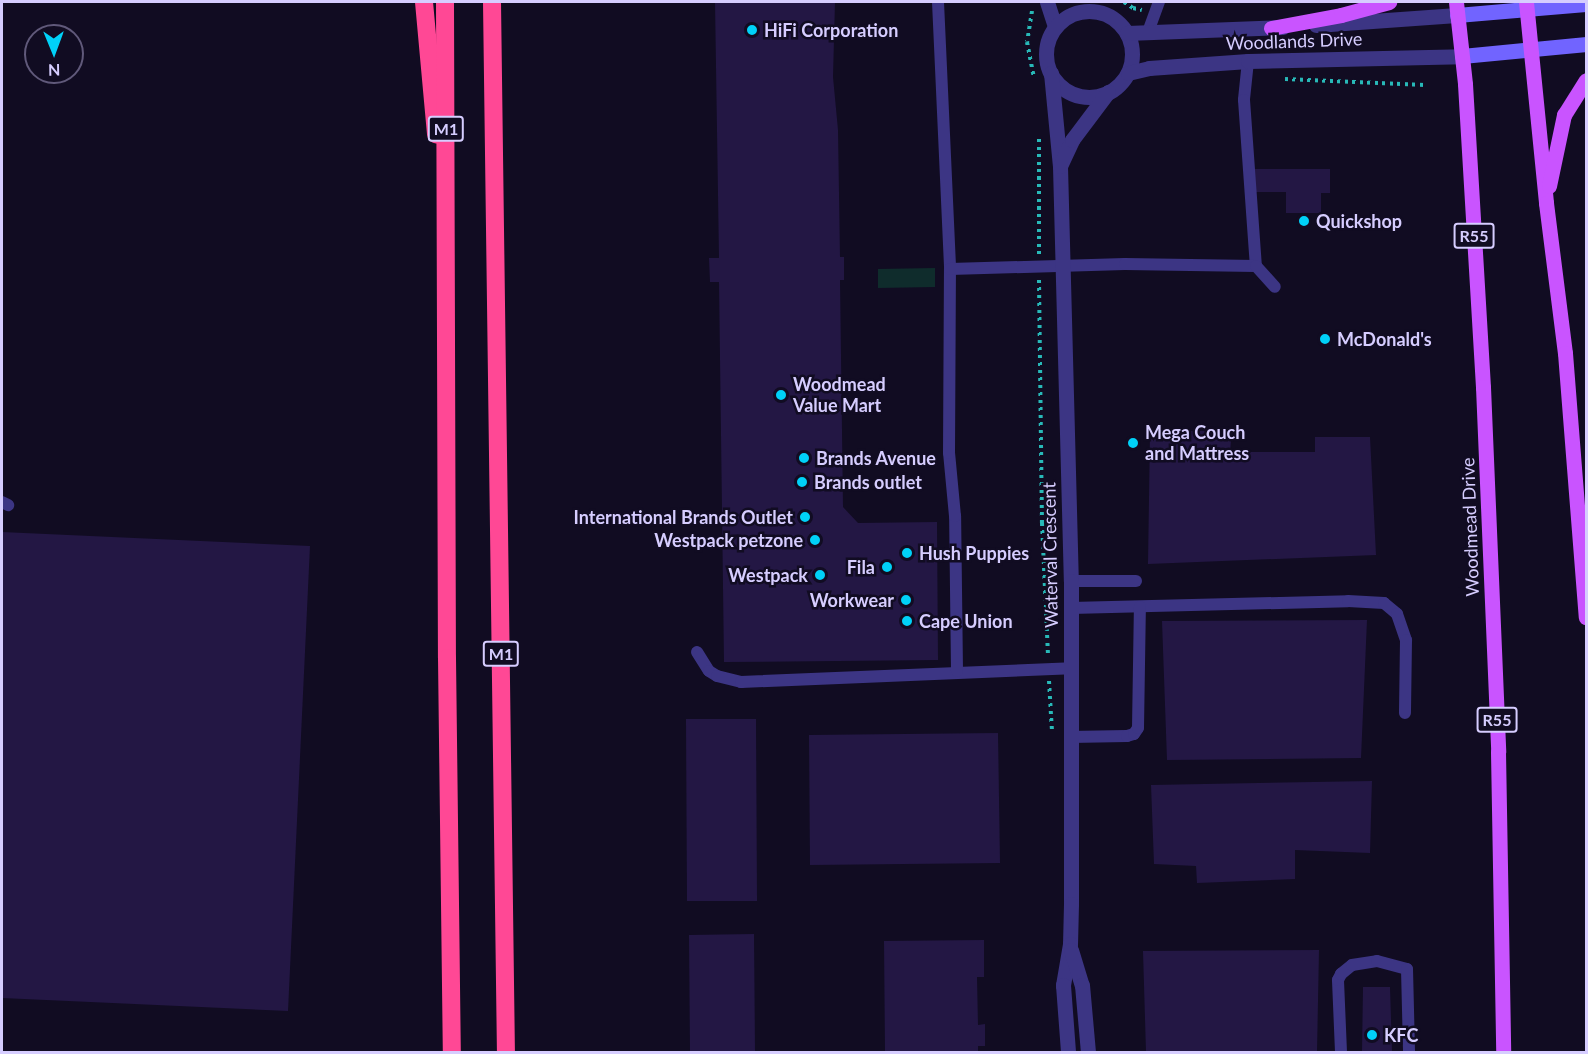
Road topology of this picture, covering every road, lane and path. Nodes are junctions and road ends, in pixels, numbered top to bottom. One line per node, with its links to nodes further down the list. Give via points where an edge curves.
1 (424, 2): 31 (highway)
2 (445, 2): 31 (highway, M1)
3 (492, 2): 51 (highway, M1)
4 (938, 2): 35 (lane)
5 (1033, 2): 25 (path, via 1027,42)
6 (1047, 2): 13 (street)
7 (1159, 2): 15 (lane)
8 (1389, 2): 14 (main road)
9 (1587, 3): 10 (main road)
10 (1526, 5): 12 (main road); 18 (main road)
11 (1090, 6): 13 (street); 16 (street, via 1119,22)
12 (1457, 8): 14 (street, Woodlands Drive); 19 (main road, Woodmead Drive / R55)
13 (1055, 26): 21 (street, via 1045,53)
14 (1270, 28): 15 (street, Woodlands Drive)
15 (1148, 32): 16 (street, Woodlands Drive)
16 (1127, 33): 22 (street, via 1132,46)
17 (1587, 44): 18 (main road)
18 (1532, 50): 19 (main road); 30 (main road)
19 (1462, 57): 20 (street, Woodlands Drive); 56 (main road, Woodmead Drive / R55, via 1486,458 1498,752)
20 (1248, 61): 22 (street, Woodlands Drive); 34 (lane, via 1244,100)
21 (1051, 73): 27 (street, via 1066,90 1080,96); 29 (street, Waterval Crescent)
22 (1128, 73): 27 (street)
23 (1284, 79): 26 (path)
24 (1587, 80): 30 (main road, via 1564,115)
25 (1036, 84)
26 (1425, 85)
27 (1108, 92): 29 (street, Waterval Crescent, via 1072,140)
28 (1039, 128): 33 (path)
29 (1060, 166): 32 (street, Waterval Crescent)
30 (1546, 203): 41 (main road, via 1565,353)
31 (447, 256): 50 (highway, M1)
32 (1061, 265): 33 (lane); 34 (lane); 37 (street, Waterval Crescent)
33 (1039, 266): 35 (lane); 43 (path)
34 (1256, 266): 36 (lane)
35 (950, 269): 45 (lane, via 949,453 956,526)
36 (1275, 287)
37 (1071, 581): 38 (lane); 40 (street, Waterval Crescent)
38 (1136, 581)
39 (1140, 607): 40 (lane); 46 (lane, via 1348,601 1390,605 1406,640); 47 (lane, via 1138,729 1127,736)
40 (1071, 608): 44 (street, Waterval Crescent)
41 (1587, 617)
42 (697, 652): 45 (lane, via 709,671 741,682)
43 (1048, 668): 44 (lane); 45 (lane); 48 (path)
44 (1071, 668): 47 (street, Waterval Crescent)
45 (957, 671)
46 (1405, 712)
47 (1070, 736): 49 (street, Waterval Crescent)
48 (1052, 741)
49 (1070, 944): 52 (street, Waterval Crescent, via 1064,986); 53 (street, Waterval Crescent, via 1082,985)
50 (452, 1053)
51 (506, 1053)
52 (1068, 1053)
53 (1088, 1053)
54 (1341, 1053): 55 (lane, via 1338,980 1352,965 1377,961 1407,969)
55 (1409, 1053)
56 (1503, 1053)

